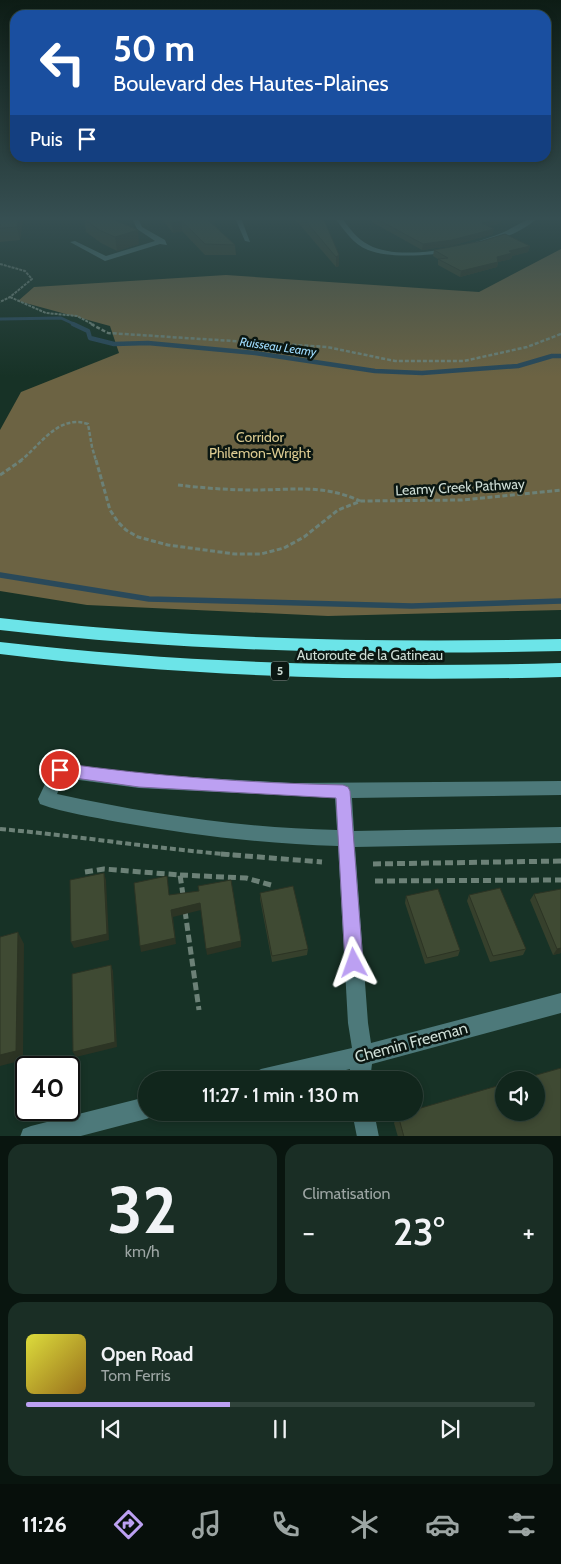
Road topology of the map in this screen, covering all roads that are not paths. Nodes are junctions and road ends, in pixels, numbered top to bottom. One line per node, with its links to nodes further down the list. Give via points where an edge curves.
1 (0, 624): 2 (highway, Autoroute de la Gatineau / 5, via 111,636 255,645 399,648)
2 (561, 645)
3 (0, 648): 4 (highway, Autoroute de la Gatineau / 5, via 134,663 258,671)
4 (561, 670)
5 (561, 788): 6 (street)
6 (343, 791): 8 (street); 8 (street, via 139,780 60,770 46,799 162,822 285,836)
7 (561, 835): 8 (street)
8 (346, 838): 10 (street)
9 (561, 1003): 10 (street, Chemin Freeman)
10 (363, 1056): 11 (street, Chemin Freeman); 12 (street)
11 (300, 1071)
12 (360, 1071)
13 (138, 1110): 15 (street)
14 (365, 1121): 16 (street)
15 (31, 1136)
16 (368, 1136)

